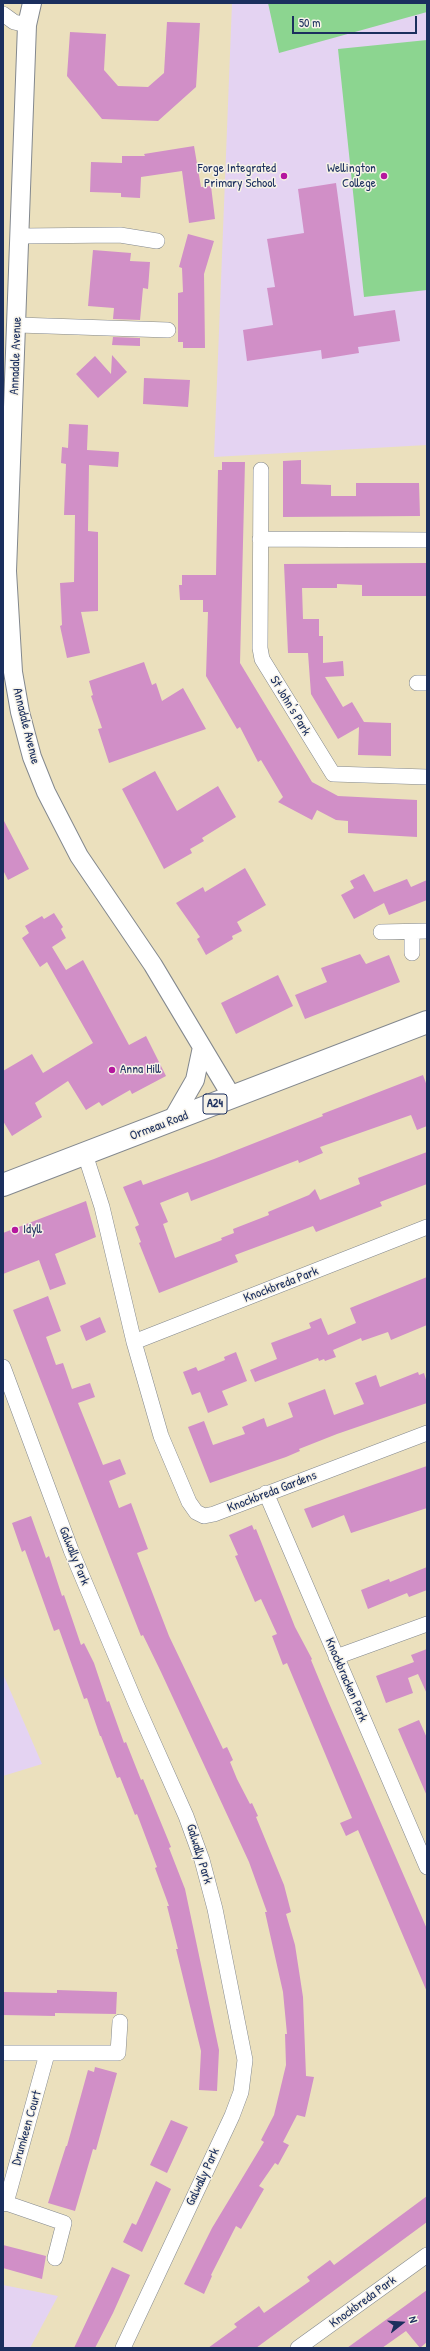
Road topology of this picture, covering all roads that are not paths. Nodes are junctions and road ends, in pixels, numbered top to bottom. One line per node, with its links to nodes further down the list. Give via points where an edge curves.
1 (32, 3): 3 (street, Annadale Avenue)
2 (3, 14): 3 (street, via 14,22)
3 (27, 25): 4 (street, Annadale Avenue)
4 (21, 236): 5 (street, via 120,235); 6 (street, Annadale Avenue)
5 (157, 241)
6 (18, 325): 7 (street); 16 (street, Annadale Avenue, via 7,571 13,672 20,712 32,757 46,792 78,856 153,965)
7 (168, 330)
8 (261, 470): 9 (street, St John's Park)
9 (260, 539): 10 (street); 11 (street, St John's Park, via 262,659 328,769 340,776)
10 (427, 540)
11 (427, 778)
12 (381, 932): 13 (street)
13 (420, 932): 14 (street)
14 (412, 953)
15 (427, 1022): 17 (main road, Ormeau Road / A24)
16 (202, 1047): 17 (street, Annadale Avenue); 18 (street, via 195,1080)
17 (232, 1097): 18 (main road, Ormeau Road / A24)
18 (172, 1120): 19 (main road, Ormeau Road / A24)
19 (85, 1154): 20 (main road, Ormeau Road / A24); 22 (street, via 102,1207)
20 (3, 1185)
21 (427, 1227): 22 (street, Knockbreda Park)
22 (134, 1342): 25 (street, Knockbreda Gardens, via 161,1436 189,1502 196,1512 204,1516 214,1514)
23 (3, 1367): 35 (street, Galwally Park, via 71,1550 186,1816 202,1860 215,1909 245,2060 241,2092 232,2116)
24 (427, 1433): 25 (street, Knockbreda Gardens)
25 (266, 1493): 27 (street, Knockbracken Park)
26 (427, 1624): 27 (street)
27 (336, 1657): 28 (street, Knockbracken Park)
28 (427, 1867)
29 (120, 2022): 31 (street, via 118,2053)
30 (3, 2053): 31 (street)
31 (47, 2054): 32 (street, Drumkeen Court)
32 (5, 2204): 34 (street, Drumkeen Court, via 64,2223)
33 (427, 2255): 36 (street, Knockbreda Park)
34 (55, 2258)
35 (123, 2348)
36 (298, 2348)

